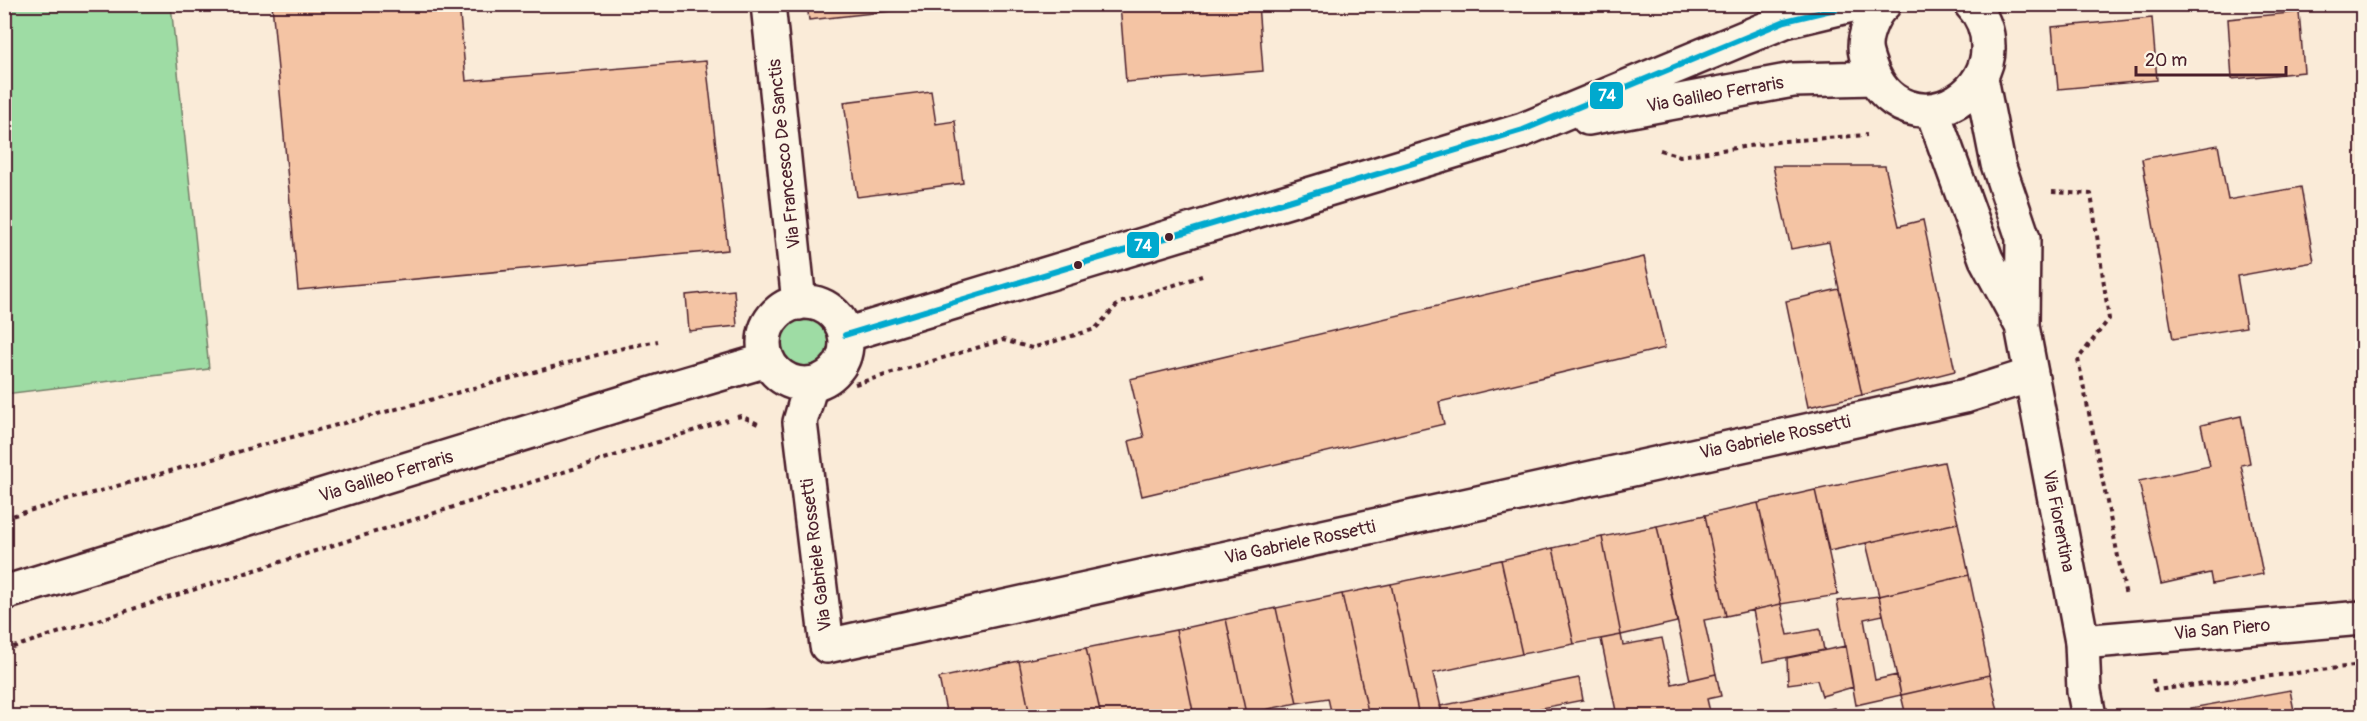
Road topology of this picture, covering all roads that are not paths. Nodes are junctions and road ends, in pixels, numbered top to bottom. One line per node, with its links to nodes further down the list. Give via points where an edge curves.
1 (768, 4): 9 (street, Via Francesco De Sanctis)
2 (1856, 4): 8 (street, Via Galileo Ferraris, via 1785,21)
3 (1884, 4): 5 (street, via 1868,29 1865,51)
4 (1973, 5): 6 (street, Via Fiorentina, via 1988,37 1989,58)
5 (1874, 78): 7 (street, via 1894,100 1915,109); 8 (street, Via Galileo Ferraris, via 1793,80)
6 (1981, 78): 7 (street, Via Fiorentina, via 1971,92 1953,104); 10 (street, Via Fiorentina, via 1998,164 2023,238)
7 (1932, 110): 10 (street, Via Fiorentina, via 1986,259)
8 (1523, 130): 11 (street, Via Galileo Ferraris)
9 (799, 303): 11 (street, via 817,304 829,310); 12 (street, via 786,307 768,326 764,340)
10 (2022, 326): 13 (street, Via Fiorentina)
11 (845, 335): 14 (street, via 844,358 837,370)
12 (768, 360): 14 (street, via 784,379); 15 (street, Via Galileo Ferraris)
13 (2031, 375): 14 (street, Via Gabriele Rossetti, via 1965,396 827,646 800,422); 17 (street, Via Fiorentina)
14 (811, 384)
15 (4, 593)
16 (2362, 618): 17 (street, Via San Piero)
17 (2082, 642): 18 (street, Via Fiorentina)
18 (2089, 717)

